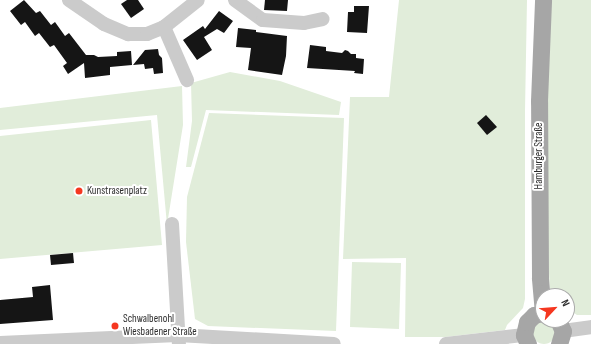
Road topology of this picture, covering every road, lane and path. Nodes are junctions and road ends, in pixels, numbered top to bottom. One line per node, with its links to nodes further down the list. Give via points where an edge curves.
1 (69, 0): 6 (street, via 104,24 128,34 147,34)
2 (198, 0): 6 (street)
3 (235, 0): 5 (street, via 263,20 304,24)
4 (543, 0): 9 (main road, Hamburger Straße, via 539,101)
5 (323, 19)
6 (164, 27): 7 (street)
7 (187, 80)
8 (172, 224): 13 (street)
9 (541, 288)
10 (535, 315): 14 (main road, via 527,322)
11 (591, 327): 12 (street)
12 (560, 332)
13 (178, 340): 15 (street); 16 (street)
14 (526, 340): 17 (street)
15 (0, 343)
16 (334, 344)
17 (446, 344)

